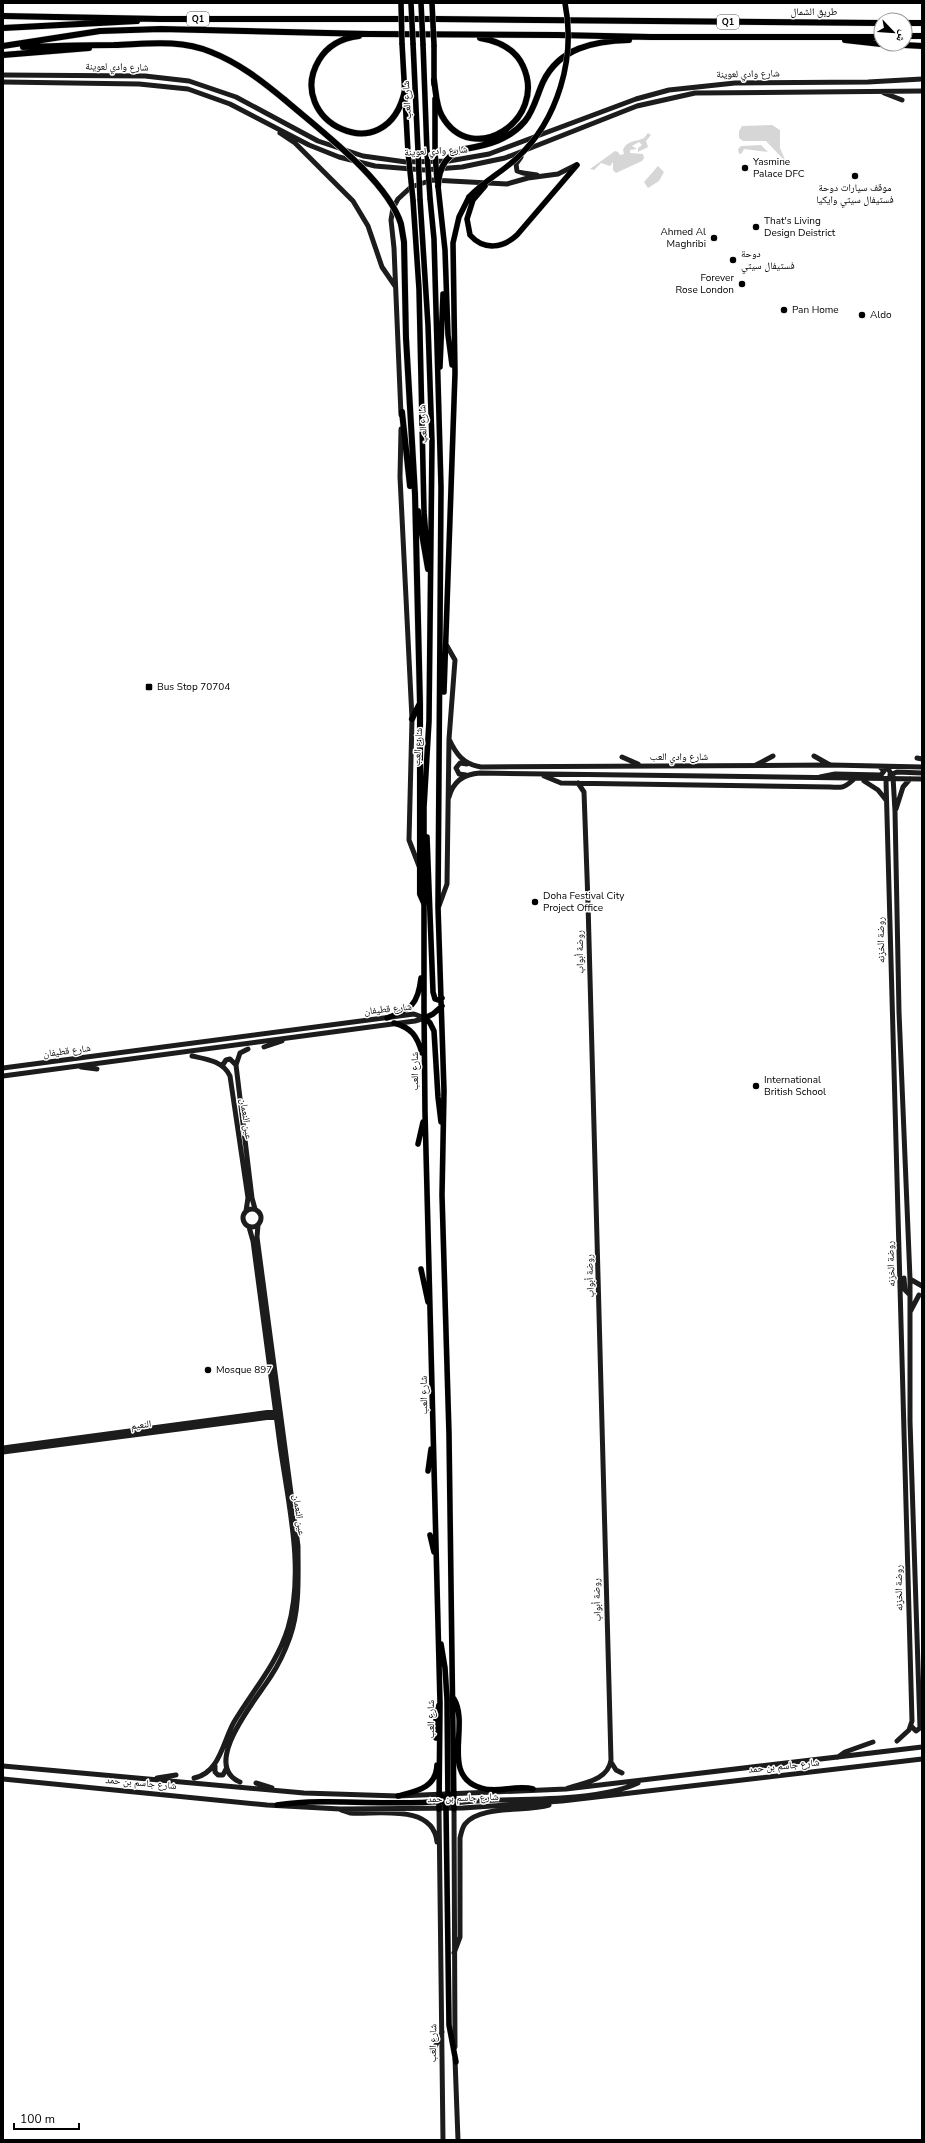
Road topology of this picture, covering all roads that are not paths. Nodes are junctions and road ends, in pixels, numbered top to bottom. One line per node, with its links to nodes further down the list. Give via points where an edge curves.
1 (401, 3): 23 (main road, bridge)
2 (411, 3): 41 (main road, شارع العب, bridge, via 432,409)
3 (421, 3): 36 (main road, شارع العب, bridge, via 427,152 434,240)
4 (432, 3): 20 (main road, bridge)
5 (565, 3): 32 (main road, bridge, via 568,28 567,55 555,100 531,143)
6 (3, 16): 7 (highway, طريق الشمال / Q1)
7 (151, 19): 8 (highway, طريق الشمال / Q1); 9 (highway, via 113,24)
8 (873, 23)
9 (3, 28)
10 (369, 34): 11 (highway); 17 (highway, via 127,30 77,34); 23 (highway, via 341,40 320,58 313,71 312,86 320,112 345,131 359,134 373,132 394,118)
11 (460, 35): 12 (highway); 20 (highway, via 497,42 516,55 525,70 527,83 527,96 522,111 510,126 498,135 467,137 451,128 441,115)
12 (651, 37): 14 (highway); 31 (highway, bridge, via 592,43 566,55 548,73 531,111 518,128 498,142 453,154 442,164)
13 (873, 37): 14 (highway)
14 (826, 38): 15 (highway)
15 (873, 43)
16 (113, 45): 17 (highway); 18 (highway); 38 (highway, bridge, via 169,43 210,52 249,72 285,100 380,186 393,204 401,224 404,242 408,383)
17 (3, 47)
18 (3, 55)
19 (3, 75): 21 (street, شارع وادي لعوينة, via 145,76 189,81 236,97 324,143 372,158 406,162 448,161 489,154 636,99 685,87 735,83)
20 (434, 80): 31 (main road, bridge)
21 (922, 80)
22 (3, 82): 27 (street, شارع وادي لعوينة, via 139,84 186,88 230,104)
23 (405, 90): 40 (main road, bridge, via 418,264 424,512)
24 (877, 91): 25 (street, شارع وادي لعوينة); 26 (street); 28 (street, شارع وادي لعوينة, via 695,93 637,106)
25 (922, 91)
26 (902, 100)
27 (270, 126): 28 (street, شارع وادي لعوينة, via 325,152 367,165 389,168 424,170 462,167 505,158); 33 (street, via 295,143 353,201 368,226 382,267)
28 (529, 149): 30 (street, via 517,161 518,171)
29 (577, 165): 30 (street, via 558,174); 32 (main road, via 522,230 505,244 489,247 470,235 467,219)
30 (544, 176): 33 (street, via 498,185 432,180 416,184 406,191 396,202 392,215)
31 (438, 186): 34 (main road)
32 (471, 199): 35 (main road, via 459,217 453,243)
33 (395, 286): 37 (street)
34 (446, 286): 35 (main road, via 449,348); 36 (main road, via 443,295)
35 (455, 373): 42 (main road)
36 (438, 386): 46 (main road, شارع العب, via 441,487)
37 (402, 412): 39 (highway); 44 (street, via 400,477)
38 (415, 494): 39 (highway); 40 (highway)
39 (414, 511): 43 (highway)
40 (428, 569): 41 (main road)
41 (431, 585): 76 (main road, شارع العب, via 429,721)
42 (447, 646): 45 (street, شارع العب, via 454,660); 46 (main road)
43 (420, 704): 44 (highway); 80 (highway)
44 (412, 718): 80 (street, via 409,840)
45 (449, 739): 50 (street, via 459,757); 74 (street, شارع العب)
46 (440, 741): 82 (main road, شارع العب)
47 (773, 756): 53 (street)
48 (814, 756): 51 (street)
49 (622, 757): 52 (street)
50 (472, 765): 52 (street, شارع وادي العب); 58 (street, via 460,763 456,768 459,774)
51 (831, 765): 53 (street, شارع وادي العب); 54 (street, شارع وادي العب)
52 (641, 766): 53 (street, شارع وادي العب)
53 (755, 766)
54 (880, 767): 55 (street, شارع وادي العب); 63 (street, via 884,770 881,775 835,774)
55 (887, 767): 56 (street, شارع وادي العب); 61 (street)
56 (922, 767)
57 (922, 773): 61 (street)
58 (470, 774): 59 (street, شارع وادي العب); 74 (street, via 458,782)
59 (542, 775): 60 (street, شارع وادي العب); 69 (street, شارع وادي العب, via 558,782)
60 (630, 776): 62 (street, شارع وادي العب); 71 (street)
61 (892, 777): 67 (street); 68 (street); 77 (street, روضة الخزنه)
62 (754, 778): 63 (street, شارع وادي العب); 72 (street)
63 (813, 779): 65 (street, شارع وادي العب)
64 (922, 779): 68 (street)
65 (852, 780): 66 (street, شارع وادي العب); 72 (street, شارع وادي العب, via 841,788)
66 (862, 780): 67 (street, شارع وادي العب); 75 (street, via 878,790)
67 (886, 780): 75 (street, روضة الخزنه)
68 (910, 780): 77 (street)
69 (578, 783): 70 (street, شارع وادي العب); 73 (street)
70 (590, 783): 71 (street, شارع وادي العب); 73 (street)
71 (619, 784): 72 (street, شارع وادي العب)
72 (744, 786)
73 (584, 792): 134 (street, روضة أبواب)
74 (449, 797): 82 (street, شارع العب, via 448,884)
75 (886, 801): 79 (street, روضة الخزنه)
76 (424, 807): 81 (main road, شارع العب); 84 (main road, via 428,846 433,992 436,1000)
77 (895, 811): 78 (street, روضة الخزنه)
78 (895, 846): 79 (street); 111 (street, روضة الخزنه)
79 (888, 847): 109 (street, روضة الخزنه)
80 (420, 869): 81 (highway, via 420,896)
81 (424, 903): 83 (main road, شارع العب)
82 (438, 907): 84 (main road, شارع العب)
83 (424, 954): 86 (main road, via 417,999 408,1009); 87 (main road, شارع العب)
84 (442, 998): 85 (main road, شارع العب)
85 (442, 1006): 87 (main road); 103 (main road, شارع العب)
86 (387, 1018): 87 (street, شارع قطيفان, via 414,1014); 96 (street, شارع قطيفان)
87 (424, 1018): 88 (street, شارع قطيفان); 93 (main road, شارع العب); 103 (main road, via 434,1031 439,1111)
88 (394, 1024): 89 (street, شارع قطيفان); 93 (main road, via 415,1034)
89 (294, 1037): 90 (street); 97 (street, شارع قطيفان)
90 (264, 1047)
91 (248, 1049): 95 (street, via 240,1054)
92 (192, 1056): 98 (street, via 211,1060)
93 (424, 1060): 102 (main road, شارع العب)
94 (3, 1064): 96 (street)
95 (236, 1065): 98 (street, via 230,1059); 105 (street, عين النعمان)
96 (17, 1066): 99 (street, شارع قطيفان)
97 (72, 1066): 100 (street); 101 (street, شارع قطيفان)
98 (222, 1066): 106 (street, عين النعمان, via 228,1072 232,1084 248,1198)
99 (3, 1068)
100 (97, 1069)
101 (3, 1076)
102 (424, 1112): 104 (main road); 115 (main road, شارع العب)
103 (443, 1128): 125 (main road, شارع العب)
104 (418, 1144)
105 (255, 1209): 106 (street); 107 (street, via 262,1217)
106 (246, 1210): 108 (street, via 243,1219)
107 (258, 1225): 108 (street); 117 (street, عين النعمان, via 257,1237)
108 (249, 1227): 117 (street, عين النعمان)
109 (900, 1266): 113 (street, via 905,1290); 127 (street, روضة الخزنه)
110 (421, 1269): 115 (main road)
111 (910, 1279): 112 (street); 113 (street, روضة الخزنه)
112 (922, 1286)
113 (910, 1295): 116 (street, روضة الخزنه)
114 (919, 1295): 116 (street)
115 (431, 1315): 118 (main road, شارع العب)
116 (909, 1315): 128 (street, روضة الخزنه, via 910,1421)
117 (278, 1413): 119 (street, النعيم); 120 (street, النعيم); 136 (street, عين النعمان, via 294,1547 293,1604 288,1628 276,1657 232,1726); 137 (street, عين النعمان, via 298,1546 297,1605 281,1660 234,1732 226,1753)
118 (434, 1431): 121 (main road); 123 (main road, شارع العب)
119 (3, 1448)
120 (3, 1452)
121 (428, 1471)
122 (430, 1535): 123 (main road)
123 (436, 1561): 124 (main road, شارع العب)
124 (438, 1634): 126 (main road, شارع العب); 150 (main road, via 445,1668 447,1699)
125 (453, 1697): 147 (main road, via 458,1712 459,1763 465,1778 472,1785 483,1789 524,1787); 151 (main road, شارع العب)
126 (440, 1703): 149 (main road, شارع العب); 152 (main road, via 436,1714 435,1776 430,1784 420,1790)
127 (911, 1726): 128 (street, via 916,1731); 129 (street)
128 (921, 1726)
129 (897, 1741)
130 (873, 1742): 132 (street)
131 (922, 1747): 132 (street, شارع جاسم بن حمد)
132 (838, 1757): 143 (street, شارع جاسم بن حمد)
133 (922, 1759): 153 (street, شارع جاسم بن حمد)
134 (611, 1760): 138 (street, via 613,1767); 146 (street, via 602,1776)
135 (3, 1765): 142 (street, شارع جاسم بن حمد)
136 (215, 1766): 137 (street, via 218,1775 223,1775); 140 (street, via 206,1774)
137 (226, 1769): 144 (street)
138 (622, 1773)
139 (176, 1775): 142 (street, via 166,1778)
140 (194, 1778)
141 (3, 1779): 155 (street, شارع جاسم بن حمد)
142 (134, 1779): 148 (street, شارع جاسم بن حمد)
143 (643, 1780): 146 (street, شارع جاسم بن حمد); 154 (street, via 629,1787 574,1796)
144 (240, 1782)
145 (256, 1783): 148 (street)
146 (566, 1789): 147 (street, شارع جاسم بن حمد)
147 (533, 1790): 151 (street, شارع جاسم بن حمد)
148 (304, 1793): 152 (street, شارع جاسم بن حمد)
149 (440, 1794): 150 (street, شارع جاسم بن حمد); 152 (street, شارع جاسم بن حمد); 154 (main road, شارع العب)
150 (447, 1794): 151 (street, شارع جاسم بن حمد); 154 (main road)
151 (454, 1794): 154 (main road, شارع العب)
152 (398, 1796)
153 (558, 1802): 154 (street, شارع جاسم بن حمد); 159 (street, via 539,1808 484,1813 466,1823 460,1838 460,1936)
154 (448, 1804): 155 (main road, via 299,1802); 156 (main road, شارع العب); 159 (street, شارع العب); 162 (main road, via 449,2032)
155 (277, 1805): 157 (street, شارع جاسم بن حمد)
156 (439, 1808): 157 (street, شارع جاسم بن حمد); 158 (street, شارع العب)
157 (340, 1809): 158 (street, via 350,1813 409,1814 425,1819 432,1826 437,1838 438,1881)
158 (441, 1889): 160 (street, شارع العب)
159 (454, 1954): 162 (street, شارع العب)
160 (442, 2032): 161 (street); 163 (street, شارع العب)
161 (433, 2051)
162 (456, 2062): 164 (street, شارع العب)
163 (444, 2140)
164 (458, 2140)

